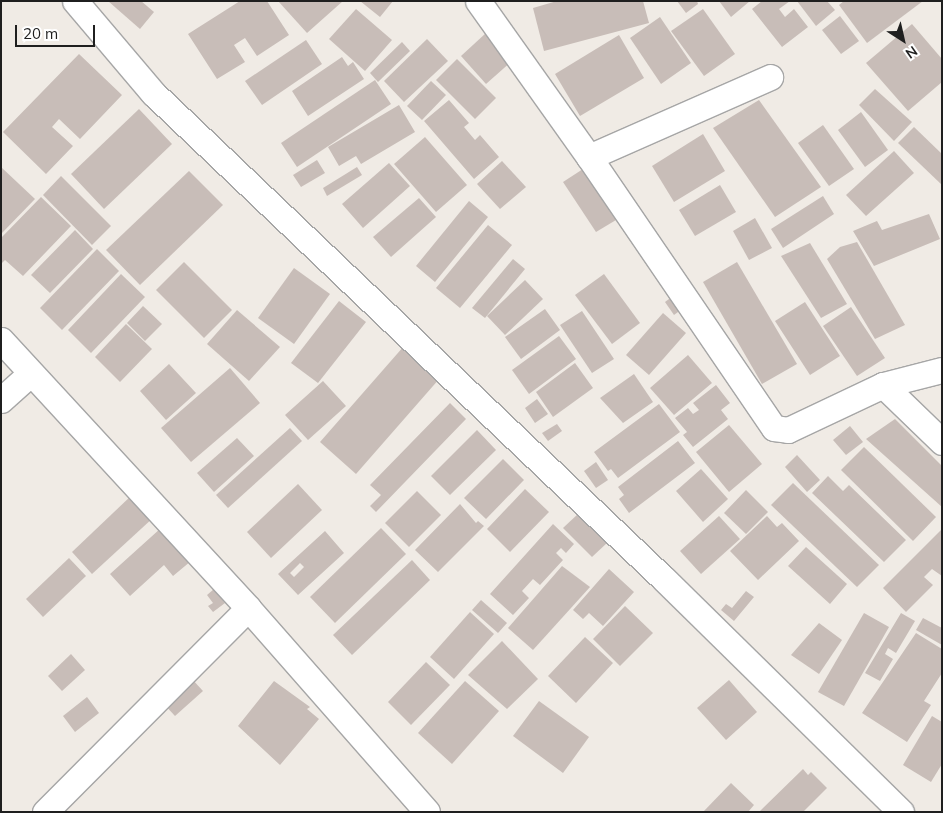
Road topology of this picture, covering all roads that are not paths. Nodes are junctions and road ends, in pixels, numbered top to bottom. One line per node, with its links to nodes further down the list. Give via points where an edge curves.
1 (75, 1): 14 (street, via 153,93 657,573)
2 (478, 1): 4 (street)
3 (770, 77): 4 (street)
4 (589, 156): 8 (street, via 774,428 788,430)
5 (1, 340): 7 (street)
6 (942, 370): 8 (street)
7 (30, 374): 9 (street); 11 (street)
8 (883, 385): 10 (street)
9 (1, 400)
10 (942, 442)
11 (248, 608): 12 (street); 13 (street)
12 (45, 812)
13 (428, 812)
14 (901, 812)

